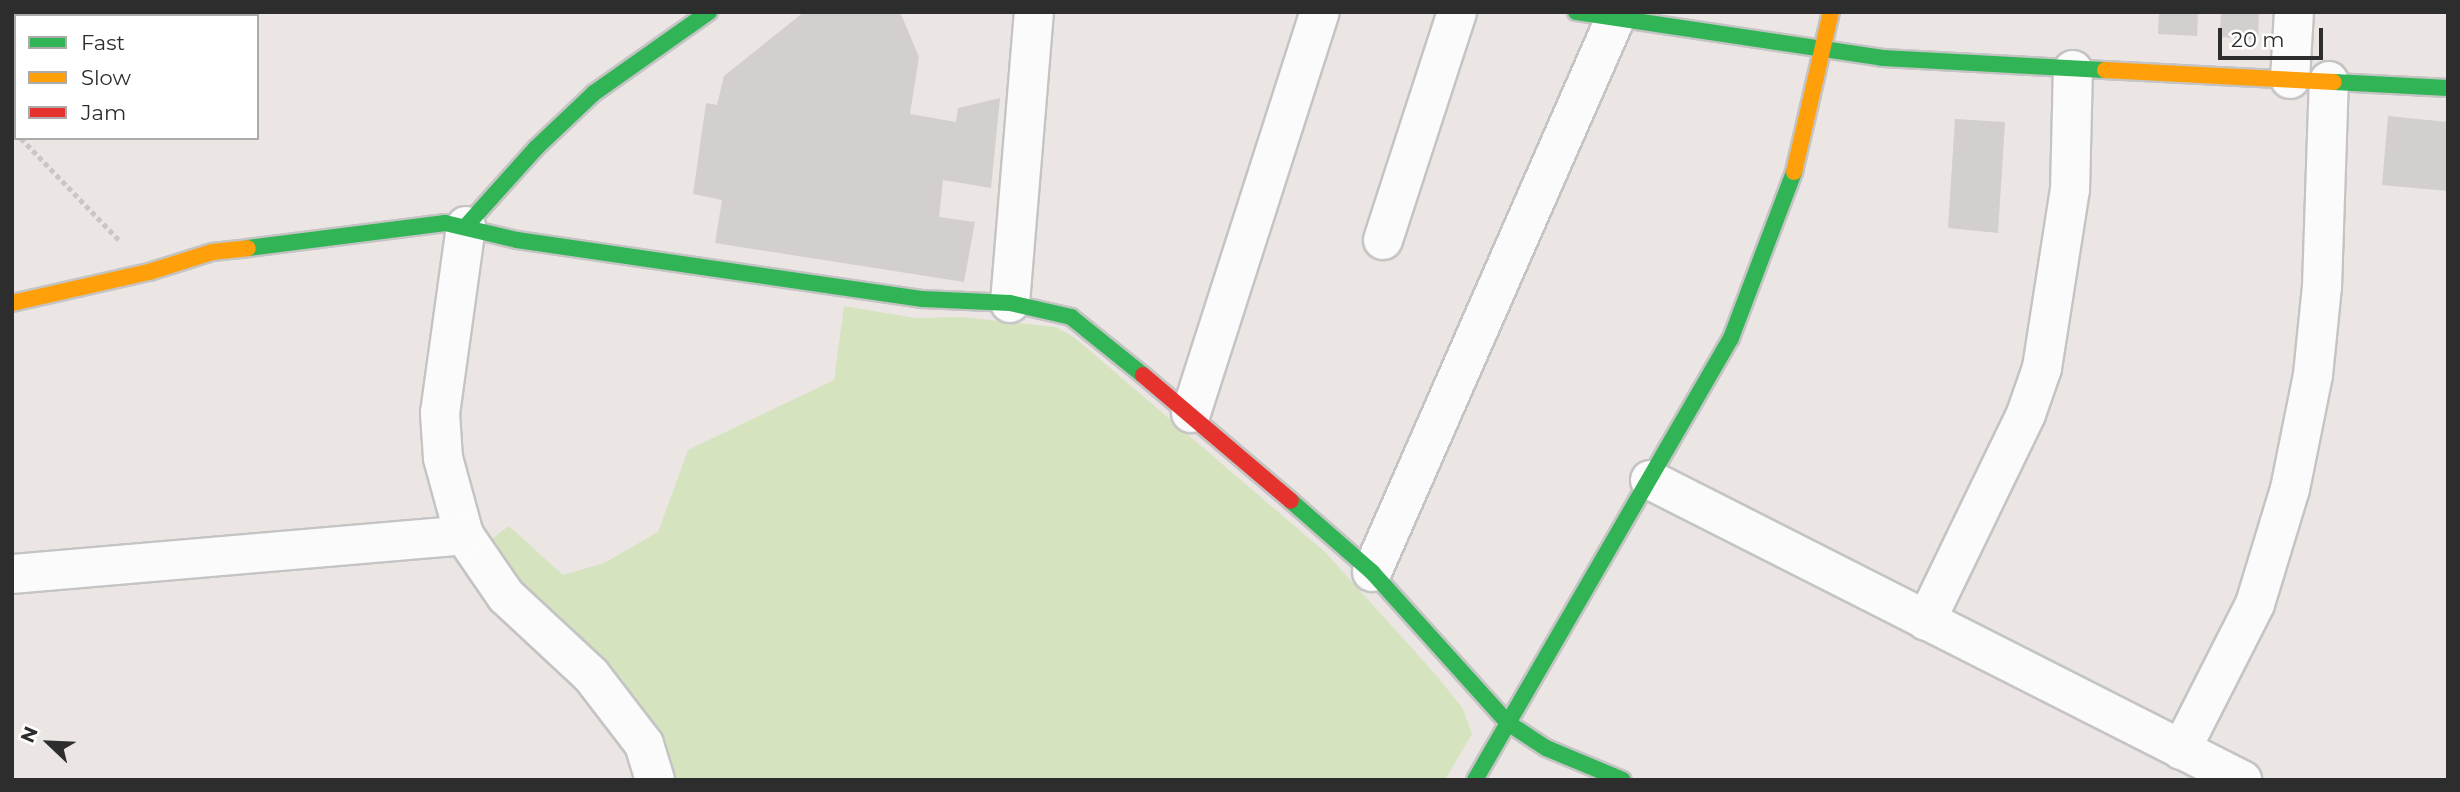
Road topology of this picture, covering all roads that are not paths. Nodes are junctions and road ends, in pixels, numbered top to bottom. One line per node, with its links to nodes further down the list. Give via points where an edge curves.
1 (709, 12): 14 (street, via 594,93 536,148)
2 (1034, 12): 17 (street)
3 (1320, 12): 18 (street)
4 (1457, 12): 15 (street)
5 (1576, 12): 8 (street)
6 (1830, 12): 9 (street)
7 (2294, 12): 11 (street)
8 (1615, 19): 9 (street); 21 (street)
9 (1825, 53): 10 (street); 19 (street, via 1786,202 1760,274 1731,338)
10 (2073, 70): 11 (street); 23 (street, via 2070,190 2042,369)
11 (2290, 79): 12 (street)
12 (2329, 81): 13 (street); 25 (street, via 2314,363 2290,489 2255,604)
13 (2448, 88)
14 (466, 226): 16 (street, via 445,223 212,252 149,272); 17 (street, via 517,240 910,298); 20 (street, via 440,413 443,458)
15 (1383, 240)
16 (12, 303)
17 (1010, 303): 18 (street, via 1071,317)
18 (1191, 413): 21 (street)
19 (1650, 480): 23 (street); 24 (street)
20 (464, 535): 22 (street); 26 (street, via 506,596 591,674 644,744)
21 (1372, 572): 24 (street)
22 (12, 574)
23 (1926, 621): 25 (street)
24 (1508, 723): 27 (street); 28 (street, via 1546,748)
25 (2181, 750): 29 (street)
26 (655, 780)
27 (1475, 780)
28 (1623, 780)
29 (2242, 780)

